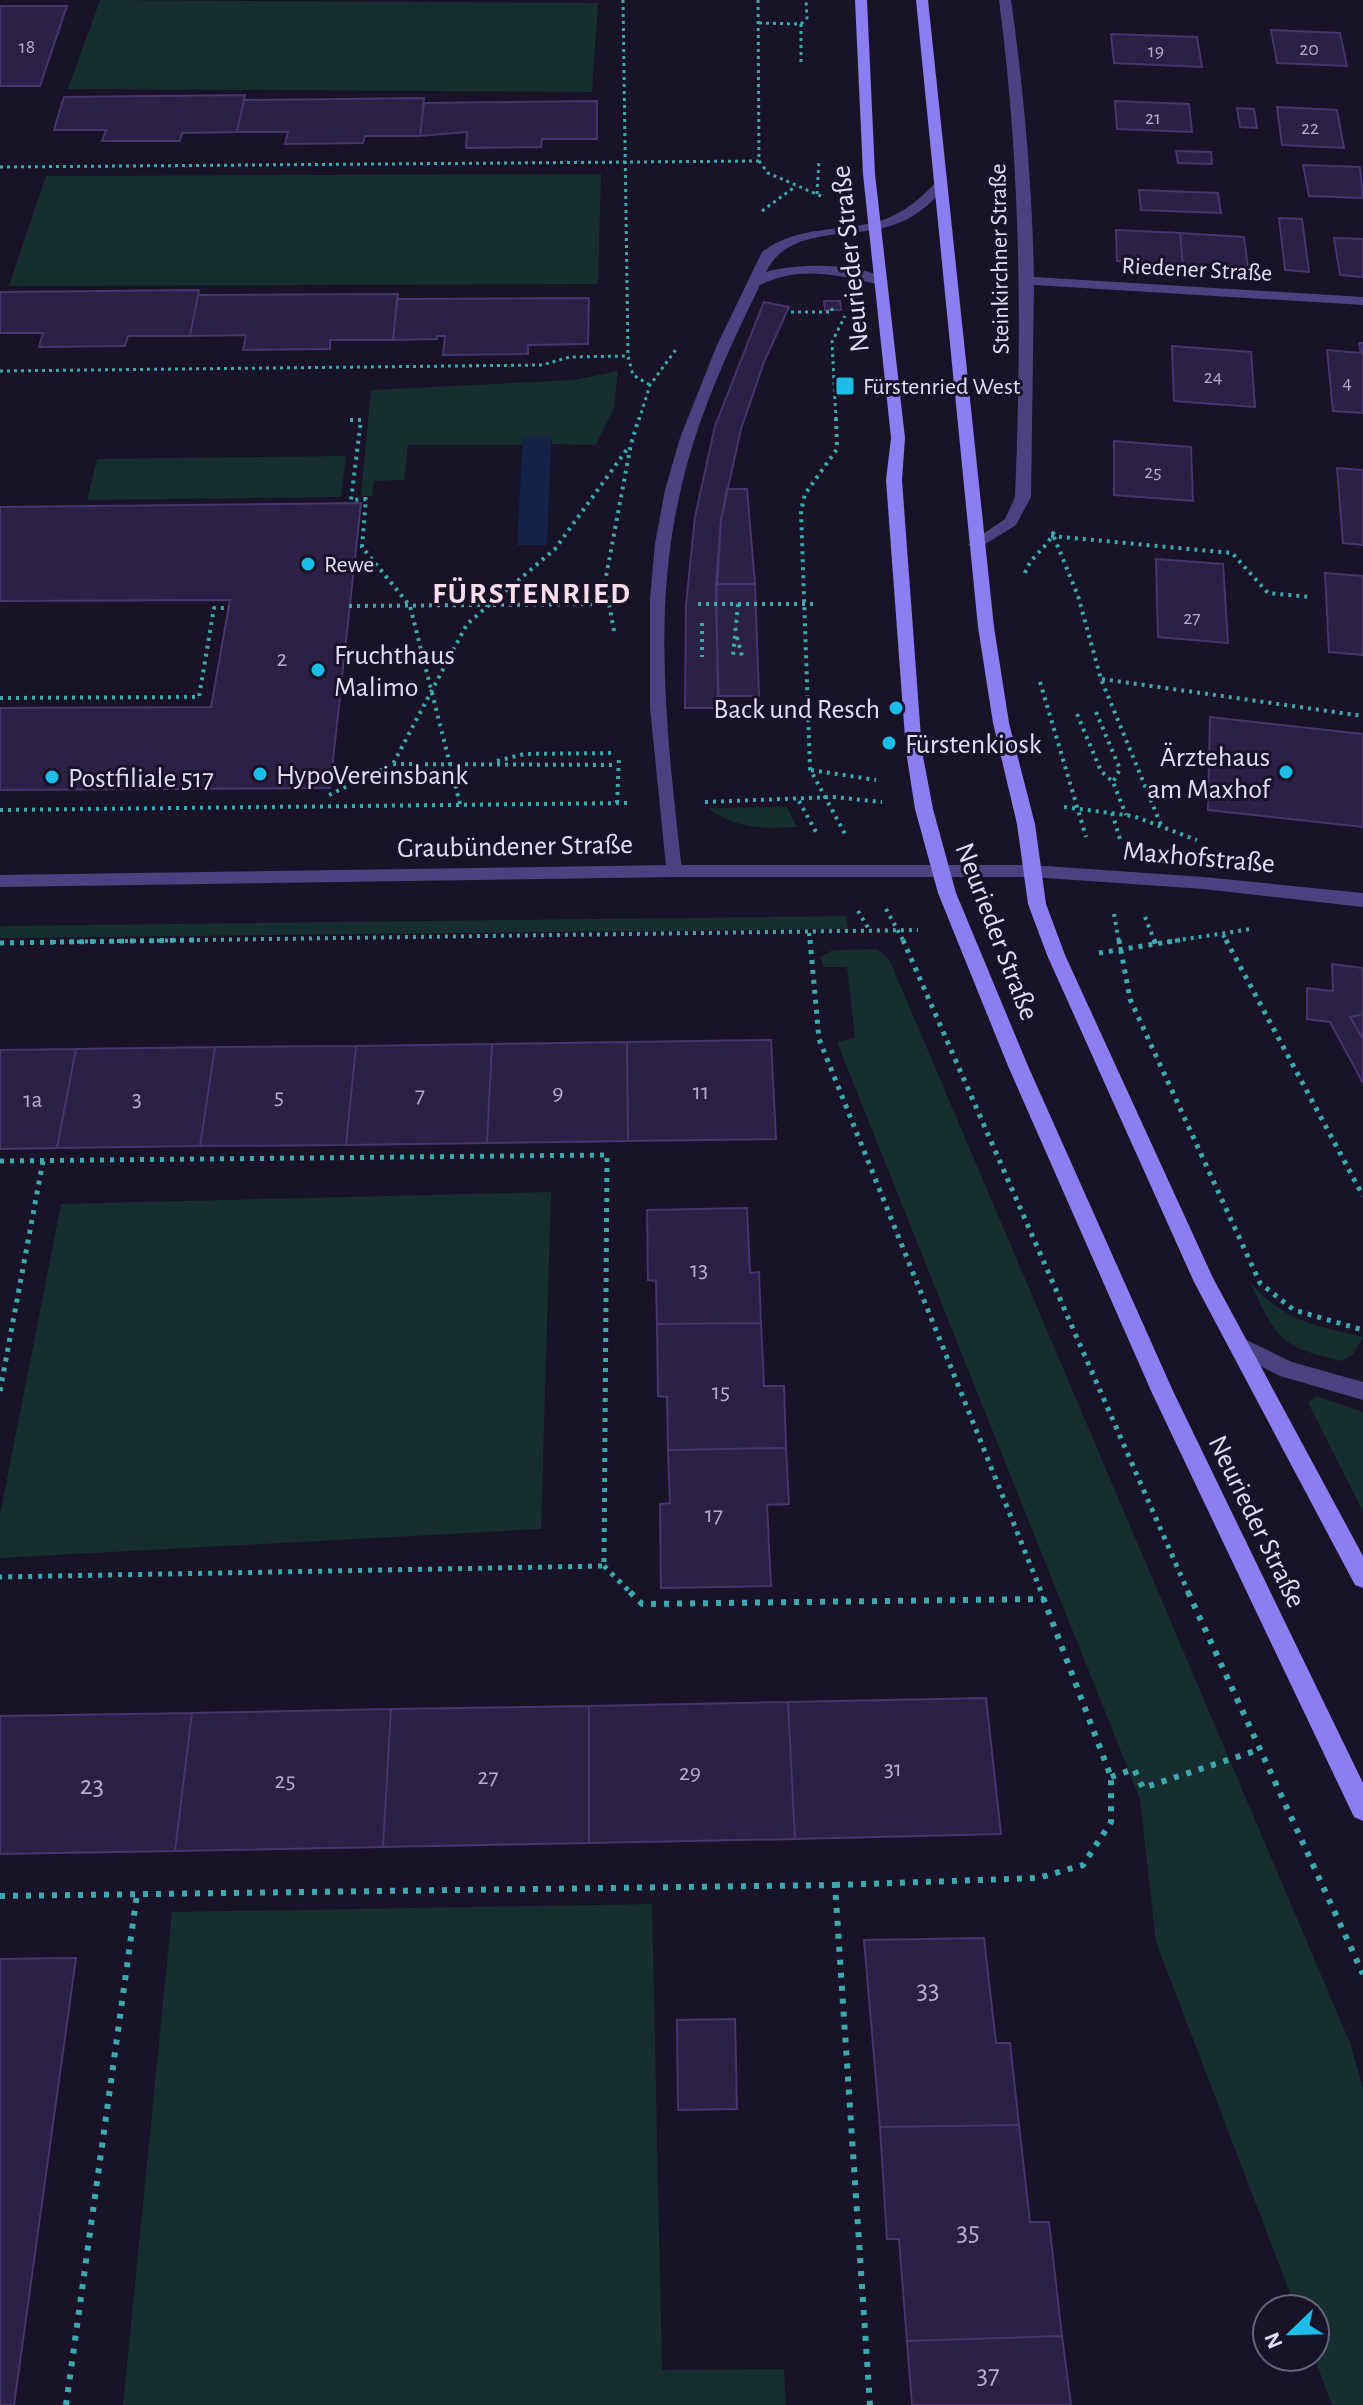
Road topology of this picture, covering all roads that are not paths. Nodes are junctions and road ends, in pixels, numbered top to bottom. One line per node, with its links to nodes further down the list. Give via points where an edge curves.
1 (861, 0): 5 (main road, Neurieder Straße)
2 (922, 0): 4 (main road, Neurieder Straße)
3 (1005, 0): 7 (street, Steinkirchner Straße, via 1026,176)
4 (939, 187): 5 (street, via 913,210); 10 (main road, Neurieder Straße)
5 (875, 226): 6 (main road, Neurieder Straße); 8 (street, via 801,236 777,245)
6 (881, 281): 8 (street, via 801,266 773,271); 11 (main road, Neurieder Straße, via 898,438 894,480 914,751)
7 (1029, 281): 9 (street, Riedener Straße); 10 (street, Steinkirchner Straße, via 1023,497 1017,515)
8 (754, 282): 12 (street, via 686,441 666,532 658,604 659,717)
9 (1363, 301)
10 (976, 545): 13 (main road, Neurieder Straße, via 999,710 1026,824)
11 (940, 870): 12 (street, Graubündener Straße); 13 (street, Graubündener Straße); 19 (main road, Neurieder Straße, via 1018,1066 1163,1393)
12 (673, 871): 14 (street, Graubündener Straße)
13 (1031, 871): 15 (street, Maxhofstraße); 16 (main road, Neurieder Straße, via 1060,966 1189,1252)
14 (0, 881)
15 (1363, 900)
16 (1238, 1345): 17 (street, via 1287,1370); 18 (main road, Neurieder Straße)
17 (1363, 1391)
18 (1363, 1578)
19 (1363, 1809)

